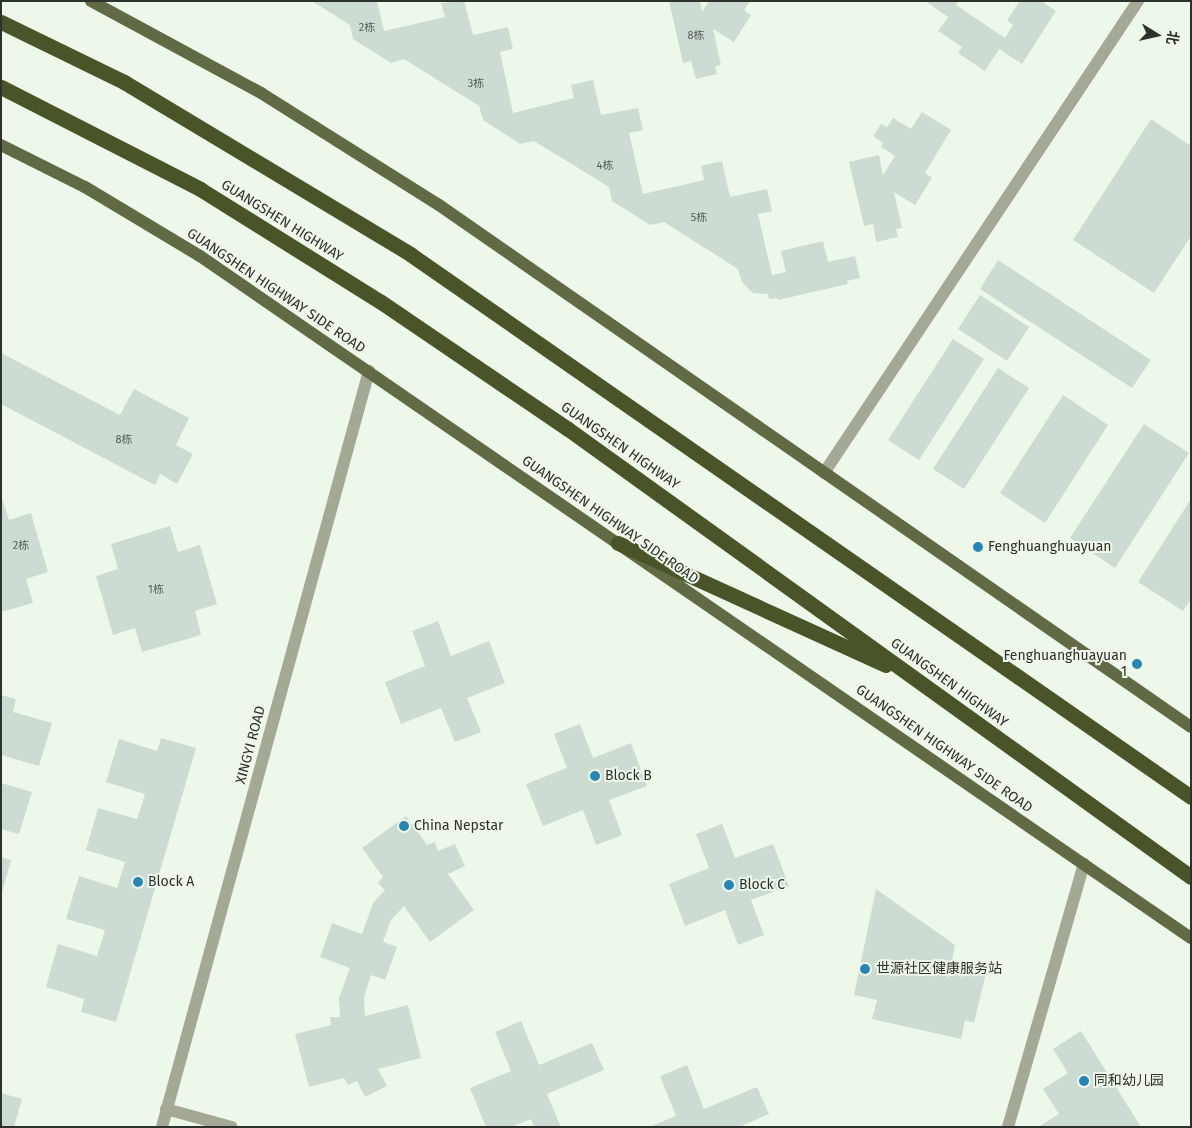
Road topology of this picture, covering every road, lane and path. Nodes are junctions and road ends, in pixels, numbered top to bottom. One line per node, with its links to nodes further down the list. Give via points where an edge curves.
1 (91, 1): 7 (main road, via 261,93 439,205)
2 (1138, 1): 7 (street)
3 (1, 22): 11 (highway, via 124,82 410,254)
4 (1, 88): 9 (highway, GUANGSHEN HIGHWAY, via 200,189 381,302 568,429)
5 (1, 145): 6 (main road, GUANGSHEN HIGHWAY SIDE ROAD, via 86,187 200,256)
6 (369, 371): 8 (main road, GUANGSHEN HIGHWAY SIDE ROAD); 15 (street, XINGYI ROAD)
7 (824, 473): 10 (main road)
8 (618, 544): 9 (highway); 12 (main road, GUANGSHEN HIGHWAY SIDE ROAD)
9 (916, 679): 13 (highway, GUANGSHEN HIGHWAY)
10 (1191, 727)
11 (1191, 797)
12 (1084, 864): 14 (main road, GUANGSHEN HIGHWAY SIDE ROAD); 18 (street)
13 (1191, 877)
14 (1191, 938)
15 (166, 1109): 16 (street, XINGYI ROAD); 17 (street)
16 (162, 1127)
17 (232, 1127)
18 (1008, 1127)

